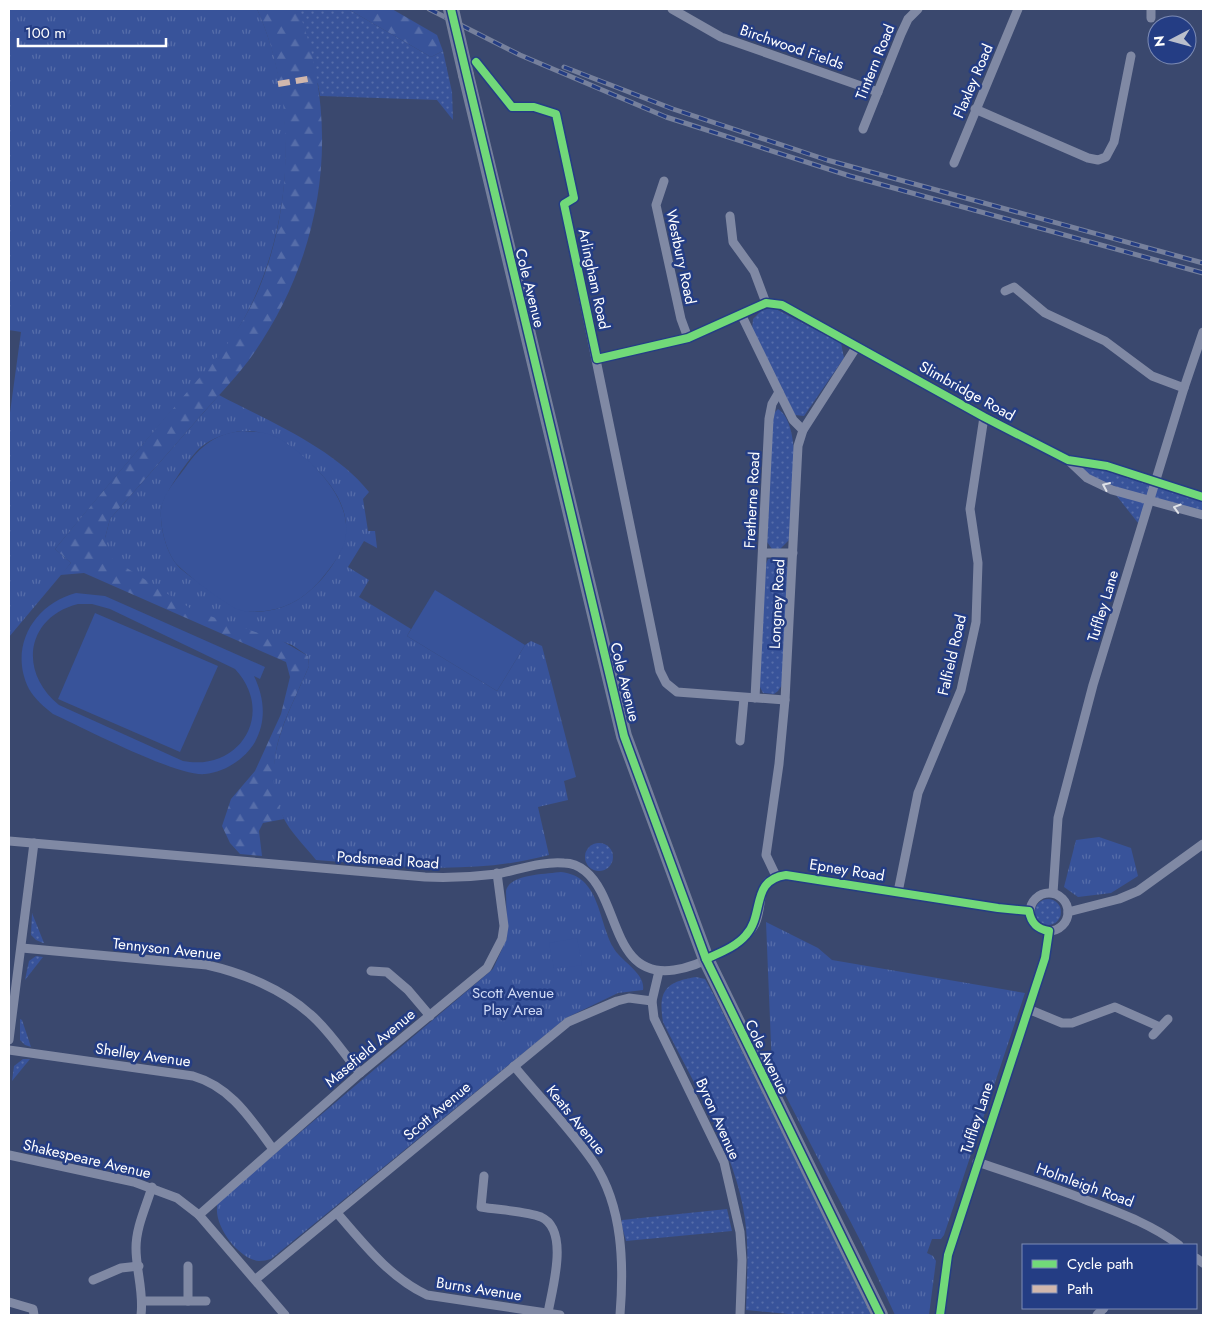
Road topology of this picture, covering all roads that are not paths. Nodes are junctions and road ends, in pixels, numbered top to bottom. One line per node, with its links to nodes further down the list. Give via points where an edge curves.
1 (672, 9): 6 (street, Birchwood Fields, via 721,37)
2 (918, 9): 6 (street, Tintern Road, via 908,19)
3 (1018, 9): 7 (street, Flaxley Road)
4 (452, 13): 46 (highway, Cole Avenue, bridge, via 624,736)
5 (1131, 56): 7 (street, via 1114,142 1106,158 1088,158)
6 (878, 92): 8 (street, Tintern Road)
7 (975, 109): 9 (street, Flaxley Road)
8 (863, 129)
9 (954, 163)
10 (664, 181): 17 (street, Westbury Road, via 656,205 680,319)
11 (564, 204): 19 (street, Arlingham Road)
12 (730, 216): 14 (street, via 732,242 754,271)
13 (1005, 291): 20 (street, via 1016,282 1045,314 1105,341 1152,376)
14 (769, 303): 15 (street); 18 (street, Slimbridge Road, via 782,305)
15 (741, 314): 17 (street); 21 (street)
16 (1203, 332): 20 (street, Tuffley Lane)
17 (688, 338): 19 (street)
18 (857, 346): 22 (street, Slimbridge Road); 23 (street, Longney Road)
19 (596, 359): 31 (street, Arlingham Road, via 660,671 666,683 677,692)
20 (1184, 388): 25 (street, Tuffley Lane)
21 (778, 392): 23 (street, via 793,420); 29 (street, Fretherne Road, via 770,419)
22 (984, 417): 24 (street, Slimbridge Road); 40 (street, Falfield Road, via 970,509 978,563 976,622 961,690 918,793)
23 (803, 430): 30 (street, Longney Road, via 798,446)
24 (1068, 460): 25 (street, Slimbridge Road, via 1106,466); 27 (street, Slimbridge Road, one-way to 24, via 1112,490 1087,478)
25 (1155, 483): 26 (street, Slimbridge Road); 27 (street, Tuffley Lane)
26 (1203, 497)
27 (1150, 500): 28 (street, Slimbridge Road, one-way to 27); 41 (street, Tuffley Lane, via 1093,685 1058,818)
28 (1203, 516)
29 (763, 553): 30 (street); 32 (street, Fretherne Road)
30 (793, 553): 33 (street, Longney Road)
31 (744, 698): 32 (street, Arlingham Road); 34 (street)
32 (755, 698): 33 (street, Arlingham Road)
33 (785, 700): 39 (street, Longney Road, via 766,855)
34 (740, 741)
35 (9, 840): 36 (street, Podsmead Road)
36 (34, 843): 38 (street, Podsmead Road, via 393,875 450,878); 45 (street)
37 (1203, 844): 43 (street, via 1138,891)
38 (497, 874): 48 (street, Podsmead Road, via 548,864 574,864 597,884 630,955); 51 (street, Masefield Avenue, via 504,926 502,939 487,968)
39 (776, 876): 40 (street, Epney Road); 46 (street, via 766,883 760,895 755,924 746,936)
40 (898, 892): 42 (street, Epney Road)
41 (1053, 893): 42 (street, via 1038,896); 43 (street, via 1063,899)
42 (1030, 911): 44 (street, via 1034,924)
43 (1068, 912): 44 (street, via 1061,927)
44 (1049, 931): 50 (street, Tuffley Lane, via 1045,958)
45 (22, 948): 55 (street); 58 (street, Tennyson Avenue, via 207,964 234,971 278,992 310,1014)
46 (706, 959): 48 (street, via 680,969); 82 (highway, Cole Avenue)
47 (371, 971): 51 (street, via 387,972)
48 (659, 971): 49 (street, Byron Avenue)
49 (652, 1001): 57 (street, Scott Avenue, via 629,998 617,1001 568,1022); 81 (street, Byron Avenue, via 654,1018 724,1162 740,1232)
50 (1028, 1009): 53 (street, via 1072,1024 1115,1007); 61 (street, Tuffley Lane)
51 (430, 1016): 58 (street, Masefield Avenue)
52 (1168, 1019): 53 (street)
53 (1160, 1027): 54 (street)
54 (1153, 1036)
55 (9, 1040)
56 (9, 1050): 59 (street, Shelley Avenue, via 206,1080 241,1106)
57 (514, 1066): 64 (street, Scott Avenue); 80 (street, Keats Avenue, via 595,1165 608,1194 616,1220 623,1272)
58 (360, 1073): 59 (street, Masefield Avenue)
59 (273, 1149): 65 (street, Masefield Avenue)
60 (9, 1155): 63 (street, Shakespeare Avenue)
61 (976, 1162): 66 (street, Holmleigh Road, via 1052,1186 1141,1221); 83 (street, Tuffley Lane, via 947,1258)
62 (484, 1176): 75 (street, via 481,1207 540,1217 553,1227 558,1244)
63 (152, 1187): 65 (street, Shakespeare Avenue, via 177,1198); 67 (street, via 138,1228 136,1249)
64 (337, 1214): 69 (street, Scott Avenue); 75 (street, Burns Avenue, via 387,1269 411,1288 427,1295)
65 (198, 1215): 69 (street, Shakespeare Avenue)
66 (1178, 1244)
67 (139, 1266): 70 (street, via 121,1268); 71 (street)
68 (188, 1266): 72 (street)
69 (256, 1279): 78 (street, Shakespeare Avenue)
70 (93, 1280)
71 (143, 1301): 72 (street); 77 (street)
72 (188, 1301): 73 (street)
73 (206, 1301)
74 (9, 1302): 76 (street, via 33,1309)
75 (548, 1314): 79 (street, Burns Avenue)
76 (34, 1315)
77 (141, 1315)
78 (285, 1315)
79 (560, 1315)
80 (620, 1315)
81 (740, 1315)
82 (880, 1315)
83 (940, 1315)

